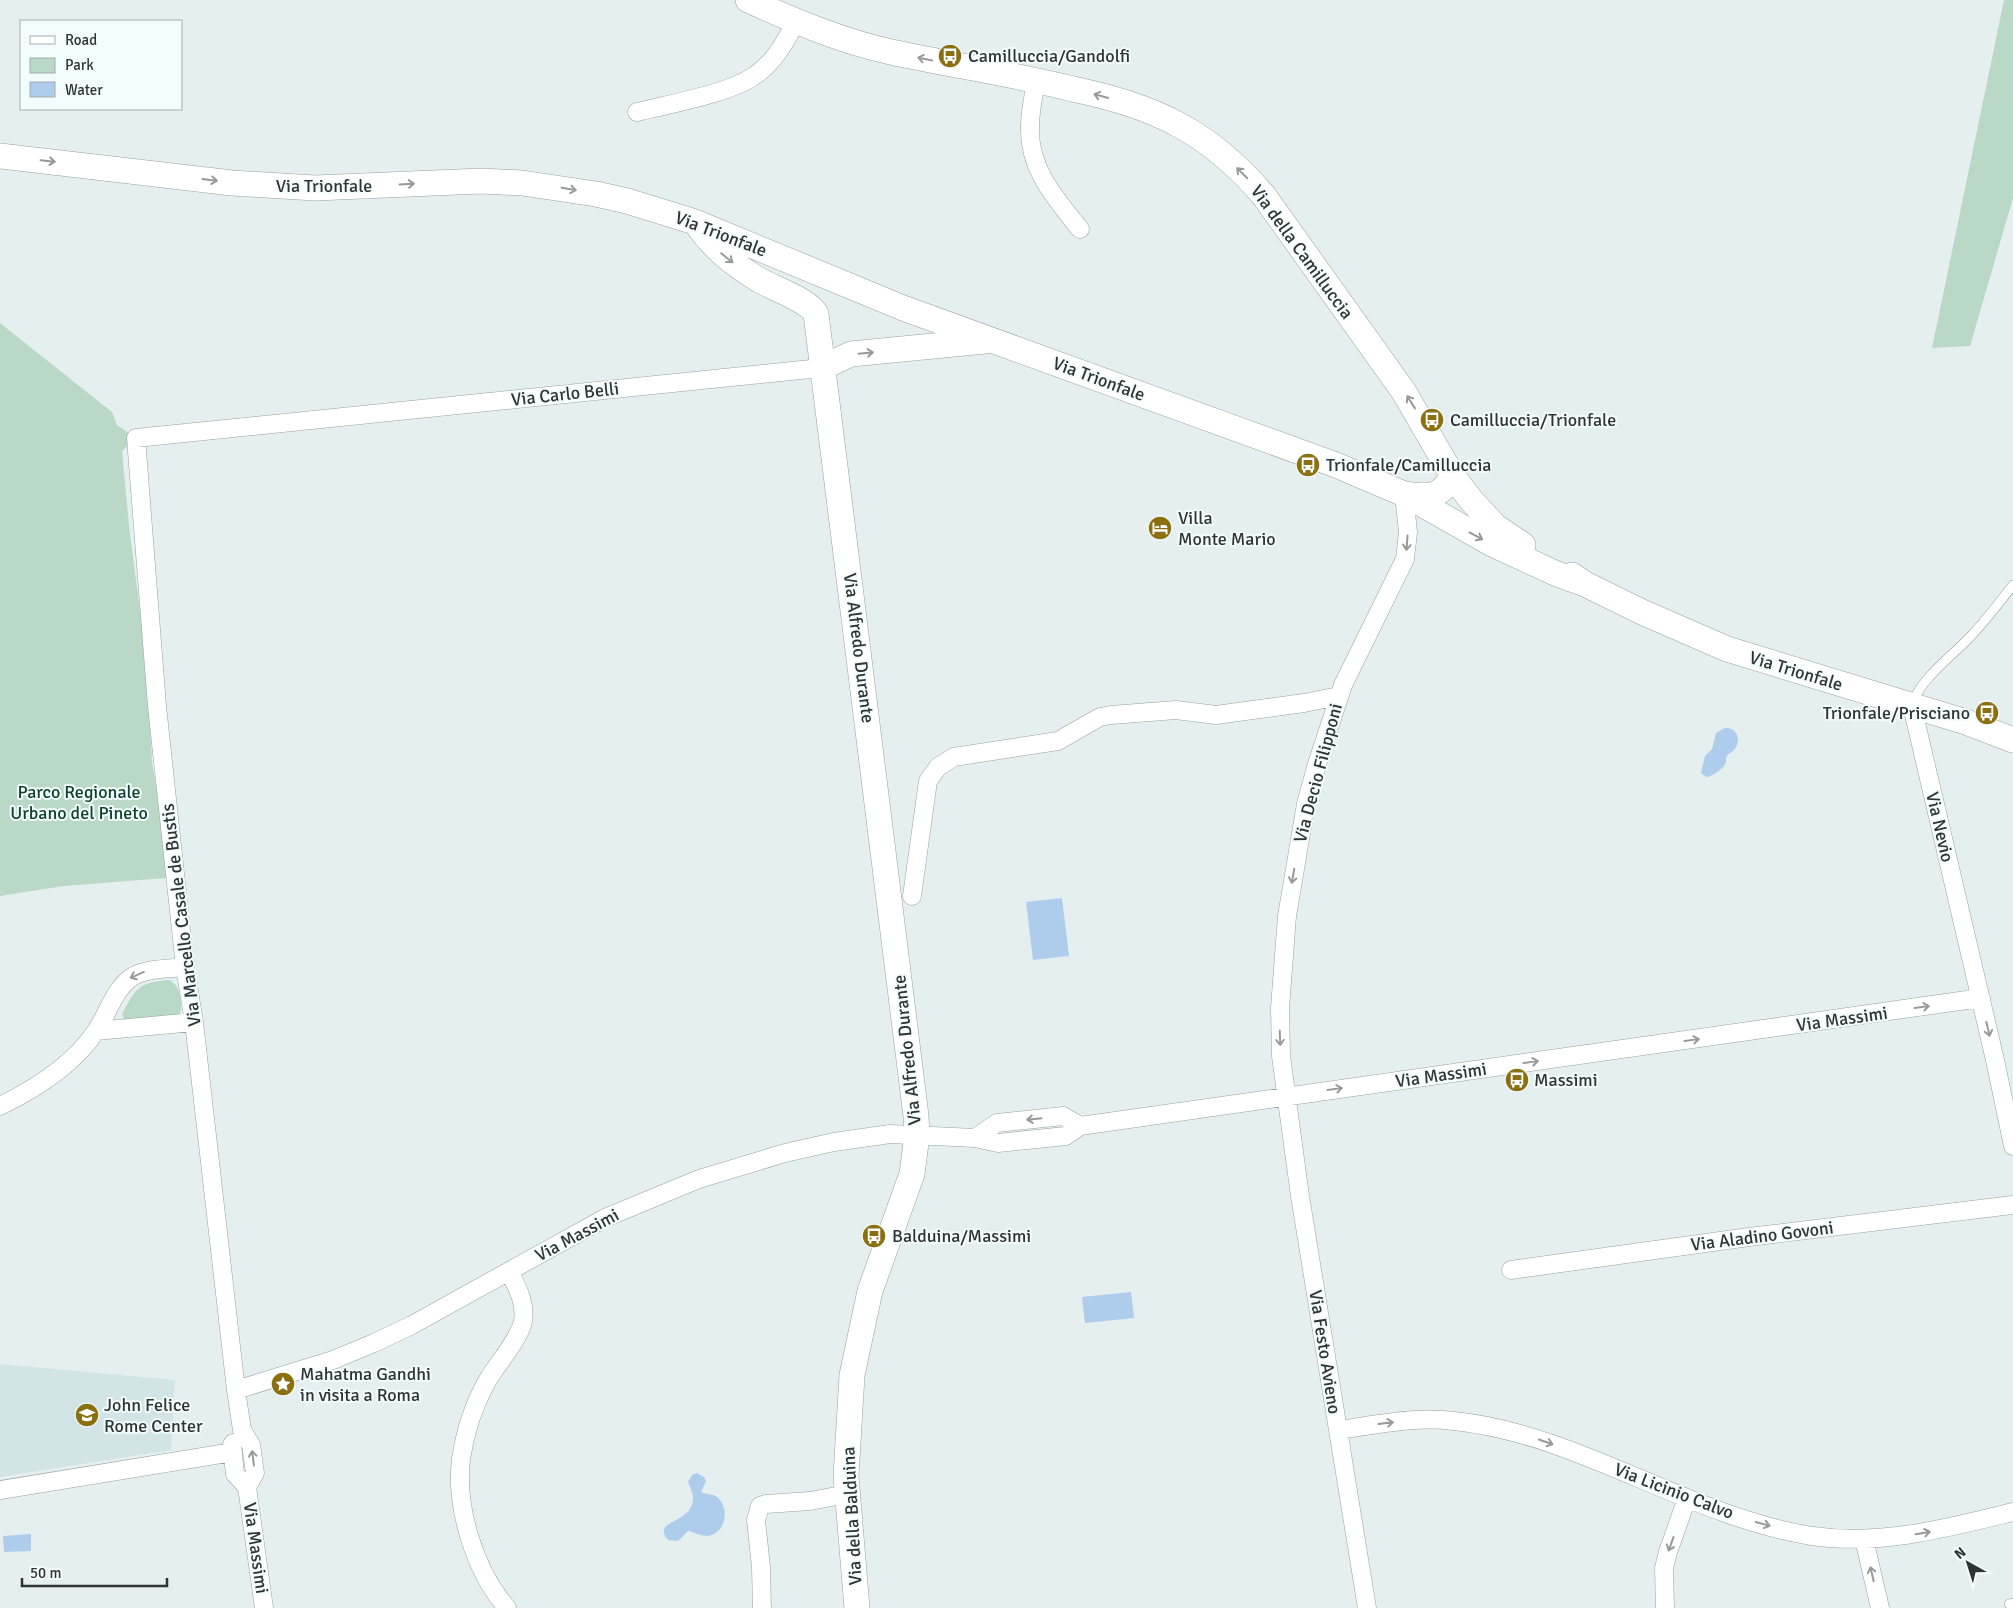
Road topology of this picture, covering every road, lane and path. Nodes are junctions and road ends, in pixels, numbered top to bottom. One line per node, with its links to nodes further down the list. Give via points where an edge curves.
1 (748, 0): 2 (main road, Via della Camilluccia)
2 (796, 22): 3 (main road, Via della Camilluccia, one-way to 2, via 889,52); 4 (street, via 773,58 749,79 707,94)
3 (1036, 80): 7 (street, via 1029,128 1033,154 1041,177); 11 (main road, Via della Camilluccia, one-way to 3, via 1404,392 1274,209 1239,169 1200,138 1162,116 1128,103)
4 (637, 112)
5 (0, 156): 6 (main road, Via Trionfale, one-way to 6, via 232,183 315,188 481,181 522,183 627,201)
6 (695, 222): 8 (main road, Via Trionfale, via 903,308); 9 (main road, Via Alfredo Durante, one-way to 9, via 710,242 731,261 763,283 814,310)
7 (1080, 229)
8 (990, 340): 9 (main road, Via Carlo Belli, one-way to 8, via 851,354); 12 (main road, Via Trionfale, via 1327,462)
9 (821, 368): 10 (street, Via Carlo Belli); 25 (main road, Via Alfredo Durante, via 871,743)
10 (136, 438): 19 (street, Via Marcello Casale de Bustis, via 157,706)
11 (1452, 475): 12 (main road, Via Trionfale, via 1445,488 1437,493 1422,496); 13 (main road, Via Trionfale, via 1495,526)
12 (1404, 494): 13 (main road, Via Trionfale, one-way to 13, via 1492,544); 15 (street, Via Decio Filipponi, one-way to 15, via 1408,532 1405,559)
13 (1585, 584): 16 (main road, Via Trionfale, via 1727,649)
14 (2013, 585): 16 (lane, via 1982,624 1925,683)
15 (1339, 696): 18 (street, via 1216,715 1176,710 1111,714 1058,742 954,757 938,767 928,781); 23 (street, Via Decio Filipponi, one-way to 23, via 1306,804 1287,916 1280,1008 1281,1056)
16 (1912, 706): 17 (main road, Via Trionfale); 20 (street, Via Nevio)
17 (2013, 740)
18 (912, 896)
19 (185, 967): 21 (street, Via Marcello Casale de Bustis); 22 (street, one-way to 22, via 144,972 130,978)
20 (1981, 998): 23 (street, Via Massimi, one-way to 20); 26 (street, Via Nevio, one-way to 26)
21 (194, 1022): 22 (street); 30 (street, Via Marcello Casale de Bustis)
22 (96, 1031): 24 (street, via 54,1073)
23 (1287, 1096): 25 (street, Via Massimi, via 1080,1126 1066,1136 998,1143 974,1138); 32 (street, Via Festo Avieno)
24 (0, 1106)
25 (917, 1135): 29 (street, Via Massimi, via 869,1136 834,1142 699,1179 605,1218); 36 (main road, Via della Balduina, via 909,1184 875,1274 855,1359 847,1438)
26 (2013, 1146)
27 (2013, 1205): 28 (street, Via Aladino Govoni)
28 (1511, 1270)
29 (509, 1271): 30 (street, Via Massimi, via 374,1343 332,1360); 41 (street, via 521,1296 523,1323 487,1381 471,1415 461,1460 462,1504 469,1535 488,1581)
30 (236, 1390): 31 (street, Via Massimi)
31 (242, 1430): 33 (street, via 232,1445); 34 (street, Via Massimi, one-way to 31, via 255,1473 251,1444)
32 (1338, 1430): 37 (street, Via Licinio Calvo, one-way to 37, via 1420,1420 1465,1422 1545,1441); 44 (street, Via Festo Avieno)
33 (233, 1452): 34 (street, Via Massimi, via 235,1474); 35 (street)
34 (247, 1487): 40 (street, Via Massimi)
35 (0, 1490)
36 (847, 1494): 42 (street, via 760,1506 756,1520); 43 (main road, Via della Balduina)
37 (1687, 1498): 39 (street, Via Licinio Calvo, one-way to 39, via 1757,1523 1794,1532); 45 (street, one-way to 45, via 1664,1568)
38 (2013, 1512): 39 (street, Via Licinio Calvo, one-way to 38, via 1938,1530)
39 (1864, 1539): 46 (street, one-way to 39)
40 (264, 1608)
41 (507, 1608)
42 (762, 1608)
43 (857, 1608)
44 (1367, 1608)
45 (1665, 1608)
46 (1880, 1608)

